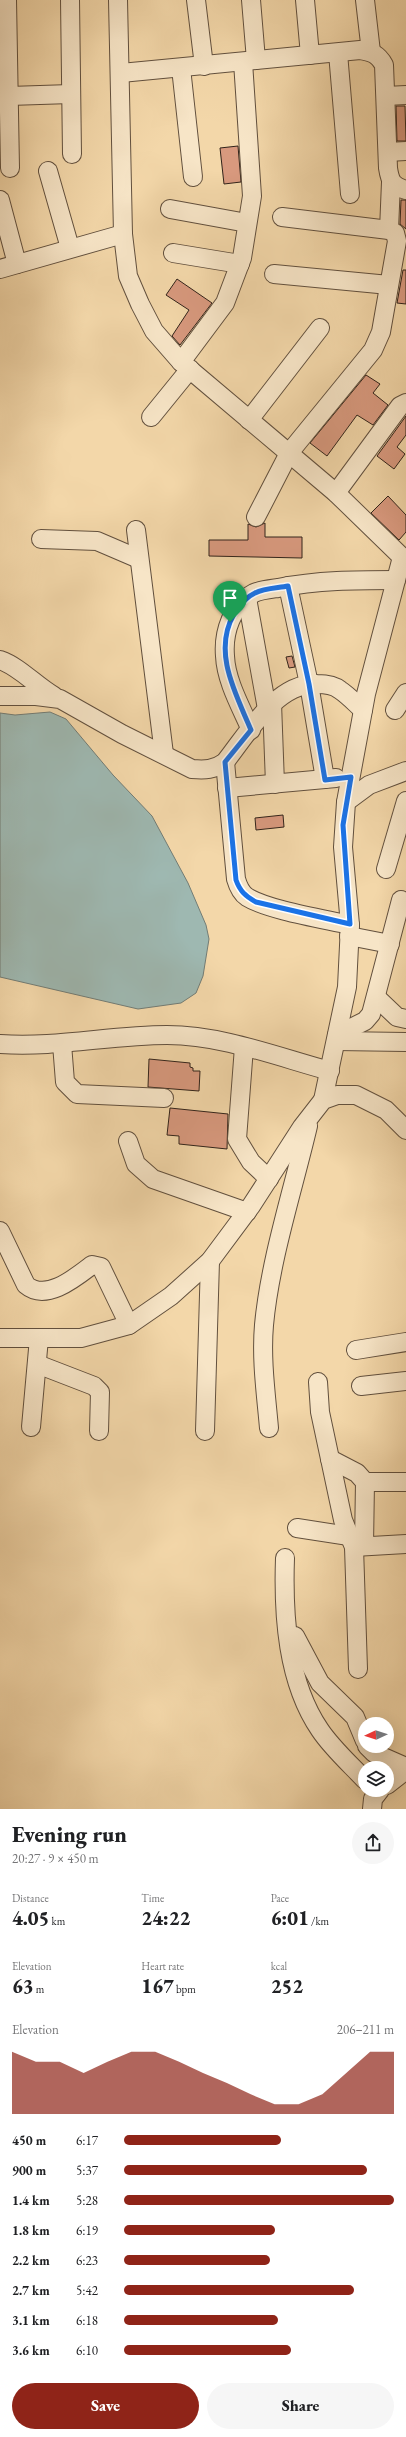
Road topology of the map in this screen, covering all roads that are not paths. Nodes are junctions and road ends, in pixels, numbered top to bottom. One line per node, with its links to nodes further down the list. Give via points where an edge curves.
1 (7, 0): 17 (street)
2 (70, 0): 15 (street)
3 (118, 0): 14 (street)
4 (196, 0): 12 (street)
5 (251, 0): 11 (street)
6 (305, 0): 10 (street)
7 (365, 0): 8 (street)
8 (371, 52): 9 (street, via 360,50); 18 (street, via 379,57 384,65)
9 (338, 53): 10 (street); 26 (street)
10 (310, 55): 11 (street)
11 (249, 61): 12 (street); 30 (street, via 252,196)
12 (204, 66): 13 (street)
13 (181, 68): 14 (street); 24 (street)
14 (121, 73): 32 (street)
15 (71, 94): 17 (street); 21 (street)
16 (406, 95): 18 (street)
17 (8, 96): 22 (street)
18 (386, 96): 20 (street)
19 (406, 151): 20 (street)
20 (388, 152): 25 (street)
21 (72, 154)
22 (10, 168)
23 (48, 171): 33 (street)
24 (193, 178)
25 (398, 186): 31 (street)
26 (350, 194)
27 (0, 200): 35 (street)
28 (170, 209): 30 (street)
29 (282, 217): 31 (street)
30 (247, 223): 36 (street)
31 (389, 230): 39 (street, via 395,233 397,241)
32 (123, 234): 33 (street); 41 (street, via 128,276 140,304 154,332)
33 (70, 248): 35 (street)
34 (173, 253): 36 (street)
35 (17, 264): 37 (street)
36 (240, 264): 41 (street, via 226,303)
37 (0, 270)
38 (274, 274): 39 (street)
39 (389, 285): 45 (street, via 381,332 373,350)
40 (320, 328): 44 (street)
41 (186, 366): 43 (street); 44 (street)
42 (406, 403): 46 (street, via 400,406)
43 (151, 417)
44 (249, 420): 45 (street)
45 (289, 453): 46 (street); 47 (street)
46 (336, 493): 51 (street)
47 (256, 518)
48 (136, 530): 50 (street)
49 (41, 539): 50 (street, via 97,541)
50 (139, 559): 64 (street)
51 (404, 559): 52 (street)
52 (396, 580): 53 (street, via 332,580); 61 (street)
53 (288, 586): 54 (street, via 256,592); 56 (street)
54 (246, 598): 60 (street); 63 (street, via 230,622 225,638 225,657 230,681)
55 (0, 660): 59 (street)
56 (309, 684): 60 (street, via 285,692); 61 (street, via 327,684 340,689); 68 (street)
57 (406, 693): 62 (street)
58 (0, 696): 59 (street)
59 (60, 699): 64 (street)
60 (270, 706): 63 (street); 69 (street)
61 (363, 710): 67 (street)
62 (395, 710)
63 (251, 730): 65 (street)
64 (164, 754): 65 (street, via 192,769 217,768)
65 (225, 762): 70 (street)
66 (406, 772): 72 (street, via 369,785)
67 (351, 777): 68 (street); 72 (street)
68 (325, 780): 69 (street)
69 (275, 784): 70 (street)
70 (227, 788): 75 (street, via 236,880 246,897)
71 (406, 801): 73 (street)
72 (346, 802): 75 (street, via 344,847)
73 (386, 868)
74 (401, 900): 76 (street)
75 (350, 930): 76 (street); 79 (street, via 347,987)
76 (390, 944): 77 (street)
77 (376, 997): 78 (street, via 396,1017); 79 (street, via 372,1014)
78 (406, 1019)
79 (337, 1038): 80 (street); 84 (street)
80 (406, 1042)
81 (0, 1044): 82 (street)
82 (62, 1044): 83 (street, via 168,1035 204,1038); 85 (street, via 65,1082 78,1094)
83 (244, 1047): 84 (street); 90 (street, via 237,1138 251,1162)
84 (330, 1071): 86 (street)
85 (164, 1098)
86 (323, 1100): 87 (street); 88 (street, via 337,1095 356,1095 386,1110)
87 (311, 1116): 90 (street); 104 (street, via 270,1287 264,1325 263,1358)
88 (406, 1130)
89 (128, 1141): 91 (street, via 136,1164 152,1179)
90 (269, 1179): 91 (street)
91 (247, 1212): 93 (street)
92 (0, 1231): 94 (street, via 26,1285 33,1291 48,1292 92,1265 101,1267)
93 (210, 1261): 94 (street, via 171,1296); 106 (street)
94 (129, 1325): 96 (street, via 81,1338)
95 (0, 1338): 96 (street)
96 (38, 1338): 99 (street)
97 (406, 1342): 98 (street)
98 (356, 1350)
99 (36, 1364): 103 (street); 105 (street, via 94,1386 100,1392)
100 (406, 1381): 102 (street)
101 (318, 1382): 107 (street, via 320,1412)
102 (361, 1386)
103 (31, 1427)
104 (270, 1428)
105 (99, 1431)
106 (205, 1431)
107 (330, 1459): 108 (street, via 357,1473); 111 (street, via 343,1520)
108 (365, 1482): 109 (street); 111 (street)
109 (406, 1482)
110 (297, 1528): 111 (street)
111 (356, 1543): 112 (street); 115 (street)
112 (406, 1544)
113 (285, 1558): 114 (street, via 284,1591)
114 (287, 1622): 116 (street, via 314,1674 355,1717); 120 (street, via 298,1685 309,1712 320,1731)
115 (358, 1669)
116 (358, 1724)
117 (374, 1753): 118 (street)
118 (406, 1767)
119 (406, 1770): 121 (street)
120 (358, 1772)
121 (394, 1778)

